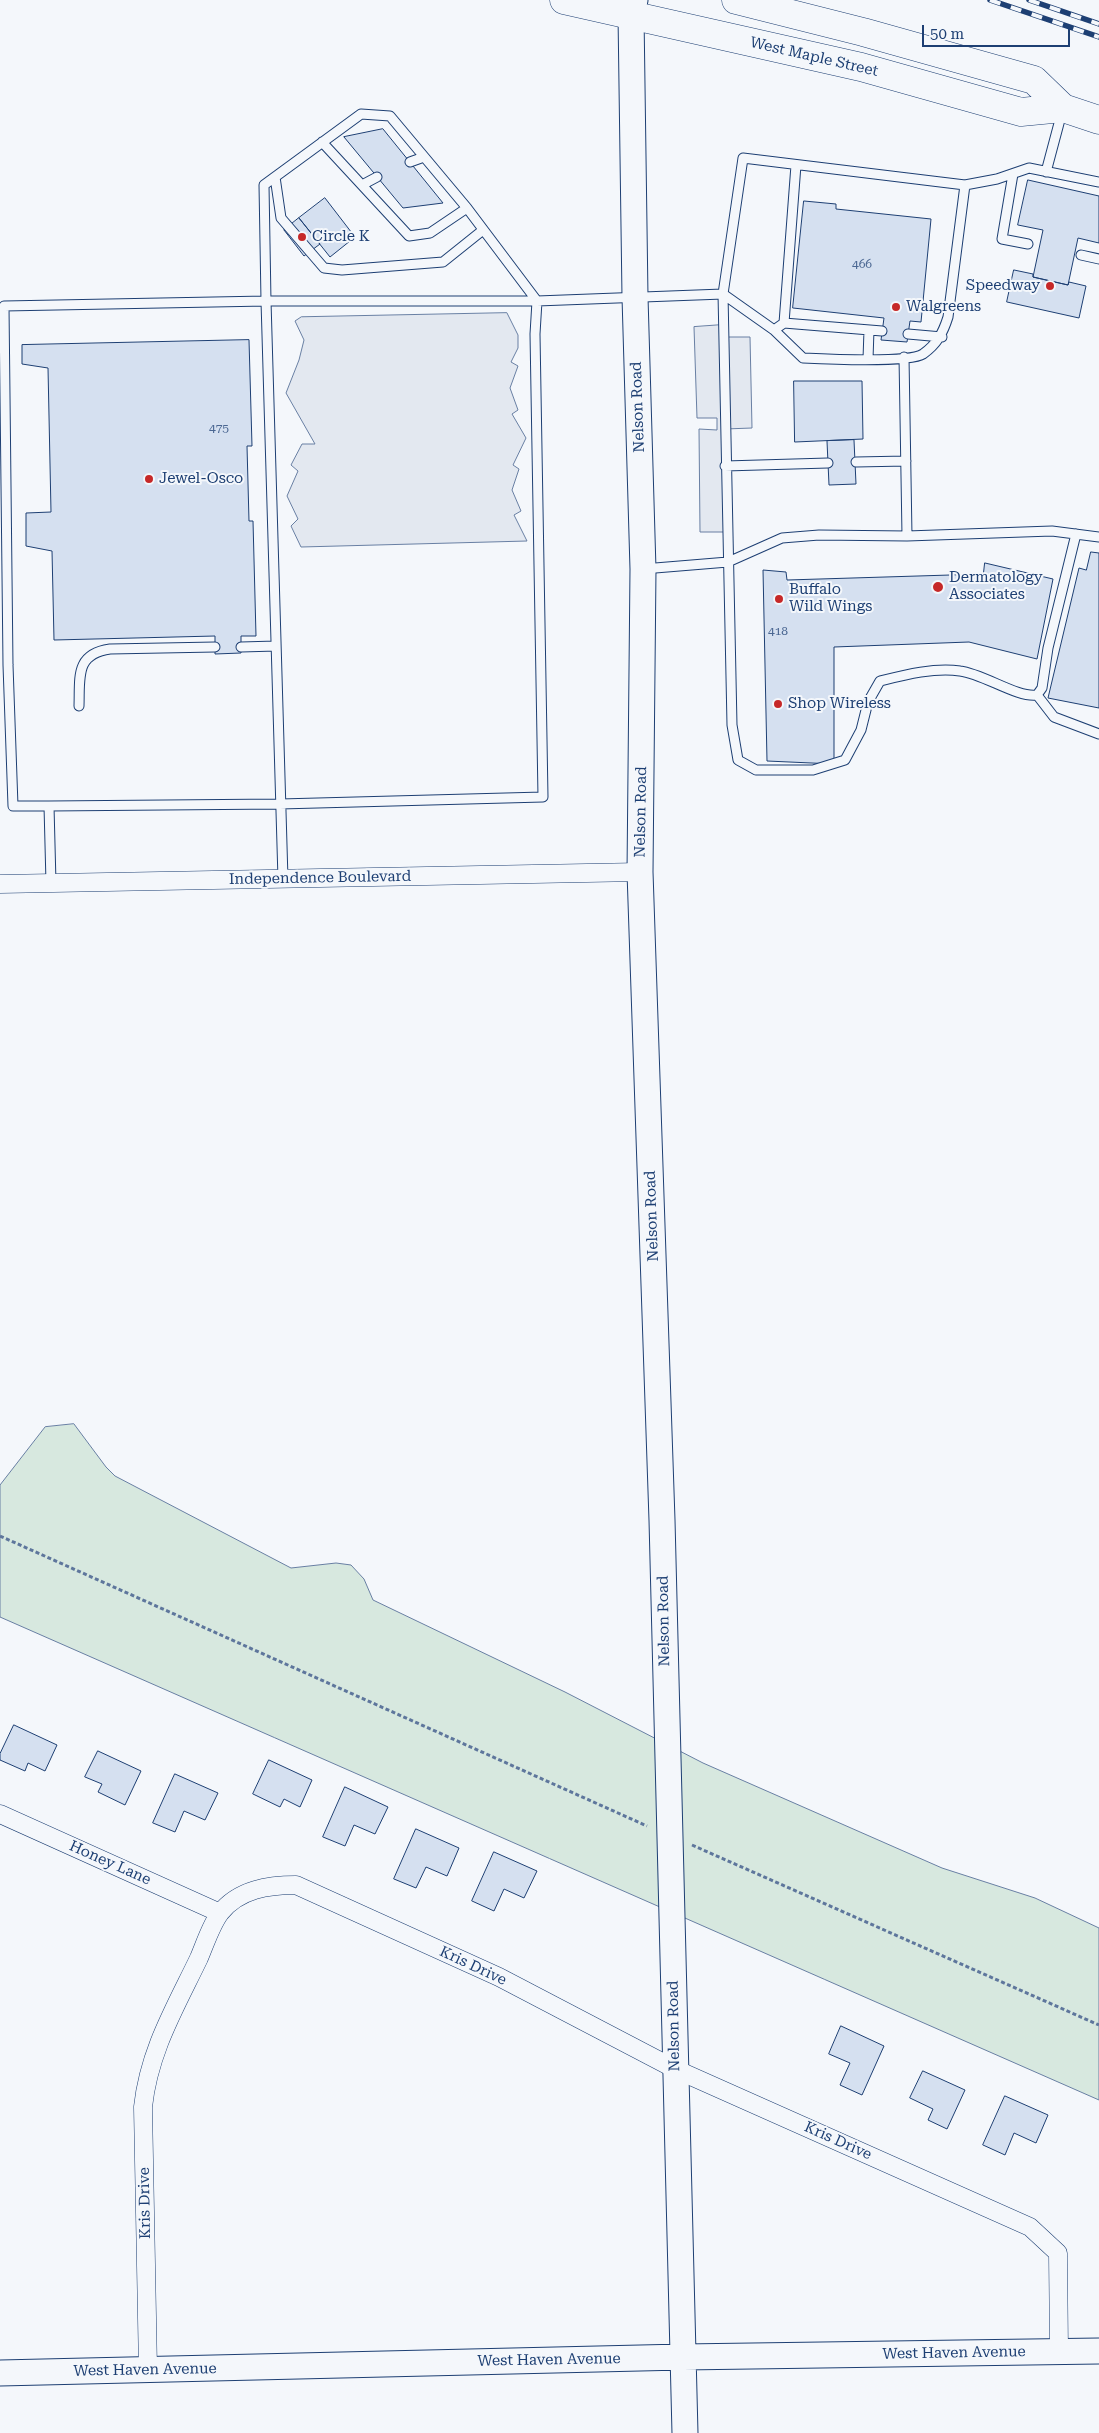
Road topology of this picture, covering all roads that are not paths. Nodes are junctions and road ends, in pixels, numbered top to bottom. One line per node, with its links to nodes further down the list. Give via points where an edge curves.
1 (564, 0): 3 (main road, West Maple Street)
2 (736, 0): 4 (main road, West Maple Street, via 1034,80)
3 (633, 7): 4 (main road, West Maple Street, via 1021,112); 23 (street, Nelson Road)
4 (1063, 108): 5 (main road, West Maple Street); 10 (lane)
5 (1099, 120)
6 (322, 142): 7 (lane, via 361,114 390,116); 12 (lane); 15 (lane)
7 (424, 157): 8 (lane); 17 (lane)
8 (410, 162)
9 (796, 165): 16 (lane); 22 (lane, via 743,158); 26 (lane)
10 (1046, 172): 11 (lane, via 1029,168); 14 (lane)
11 (1013, 174): 16 (lane); 19 (lane, via 1002,239)
12 (275, 177): 18 (lane, via 280,218 324,268 342,270 443,262); 24 (lane, via 264,185)
13 (377, 177): 15 (lane)
14 (1099, 182)
15 (362, 185): 17 (lane, via 409,236 430,233)
16 (965, 185): 31 (lane, via 948,317)
17 (467, 208): 18 (lane)
18 (483, 230): 25 (lane)
19 (1028, 244)
20 (1081, 255): 21 (lane)
21 (1099, 259)
22 (723, 294): 23 (lane); 27 (lane); 37 (lane)
23 (635, 297): 25 (lane); 42 (street, Nelson Road)
24 (266, 301): 25 (lane); 43 (lane); 50 (lane, via 4,306 13,806)
25 (537, 301): 49 (lane, via 543,797)
26 (784, 323): 27 (lane); 28 (lane)
27 (774, 330): 33 (lane, via 804,358)
28 (869, 330): 29 (lane); 33 (lane)
29 (882, 331)
30 (908, 334): 31 (lane)
31 (942, 336): 32 (lane, via 921,355)
32 (904, 358): 33 (lane); 34 (lane)
33 (868, 359)
34 (906, 461): 35 (lane); 39 (lane)
35 (856, 462)
36 (828, 463): 37 (lane)
37 (725, 466): 41 (lane)
38 (1076, 534): 39 (lane, via 1052,531); 40 (lane); 46 (lane, via 1048,648 1042,688)
39 (907, 536): 41 (lane, via 782,538)
40 (1099, 537)
41 (728, 562): 42 (lane); 46 (lane, via 732,726 738,760 756,770 813,770 845,760 880,681 910,674 960,671 988,678 1029,696)
42 (643, 569): 51 (street, Nelson Road)
43 (276, 646): 45 (lane); 49 (lane)
44 (215, 647): 47 (lane, via 96,651 86,658 82,668)
45 (241, 647)
46 (1037, 695): 48 (lane, via 1054,717)
47 (79, 706)
48 (1099, 734)
49 (280, 804): 50 (lane); 52 (lane)
50 (49, 806): 53 (lane)
51 (640, 872): 52 (street, Independence Boulevard); 57 (street, Nelson Road, via 662,1520)
52 (283, 879): 53 (street, Independence Boulevard)
53 (51, 883): 54 (street, Independence Boulevard)
54 (0, 884)
55 (0, 1814): 56 (street, Honey Lane)
56 (220, 1913): 57 (street, Kris Drive, via 245,1893 270,1885 296,1885 499,1977); 61 (street, Kris Drive, via 154,2052 146,2079 143,2107)
57 (674, 2069): 58 (street, Kris Drive, via 1030,2227 1058,2253); 60 (street, Nelson Road)
58 (1060, 2351): 59 (street, West Haven Avenue); 60 (street, West Haven Avenue)
59 (1099, 2351)
60 (683, 2357): 61 (street, West Haven Avenue); 63 (street, Nelson Road)
61 (148, 2370): 62 (street, West Haven Avenue)
62 (0, 2373)
63 (685, 2433)

